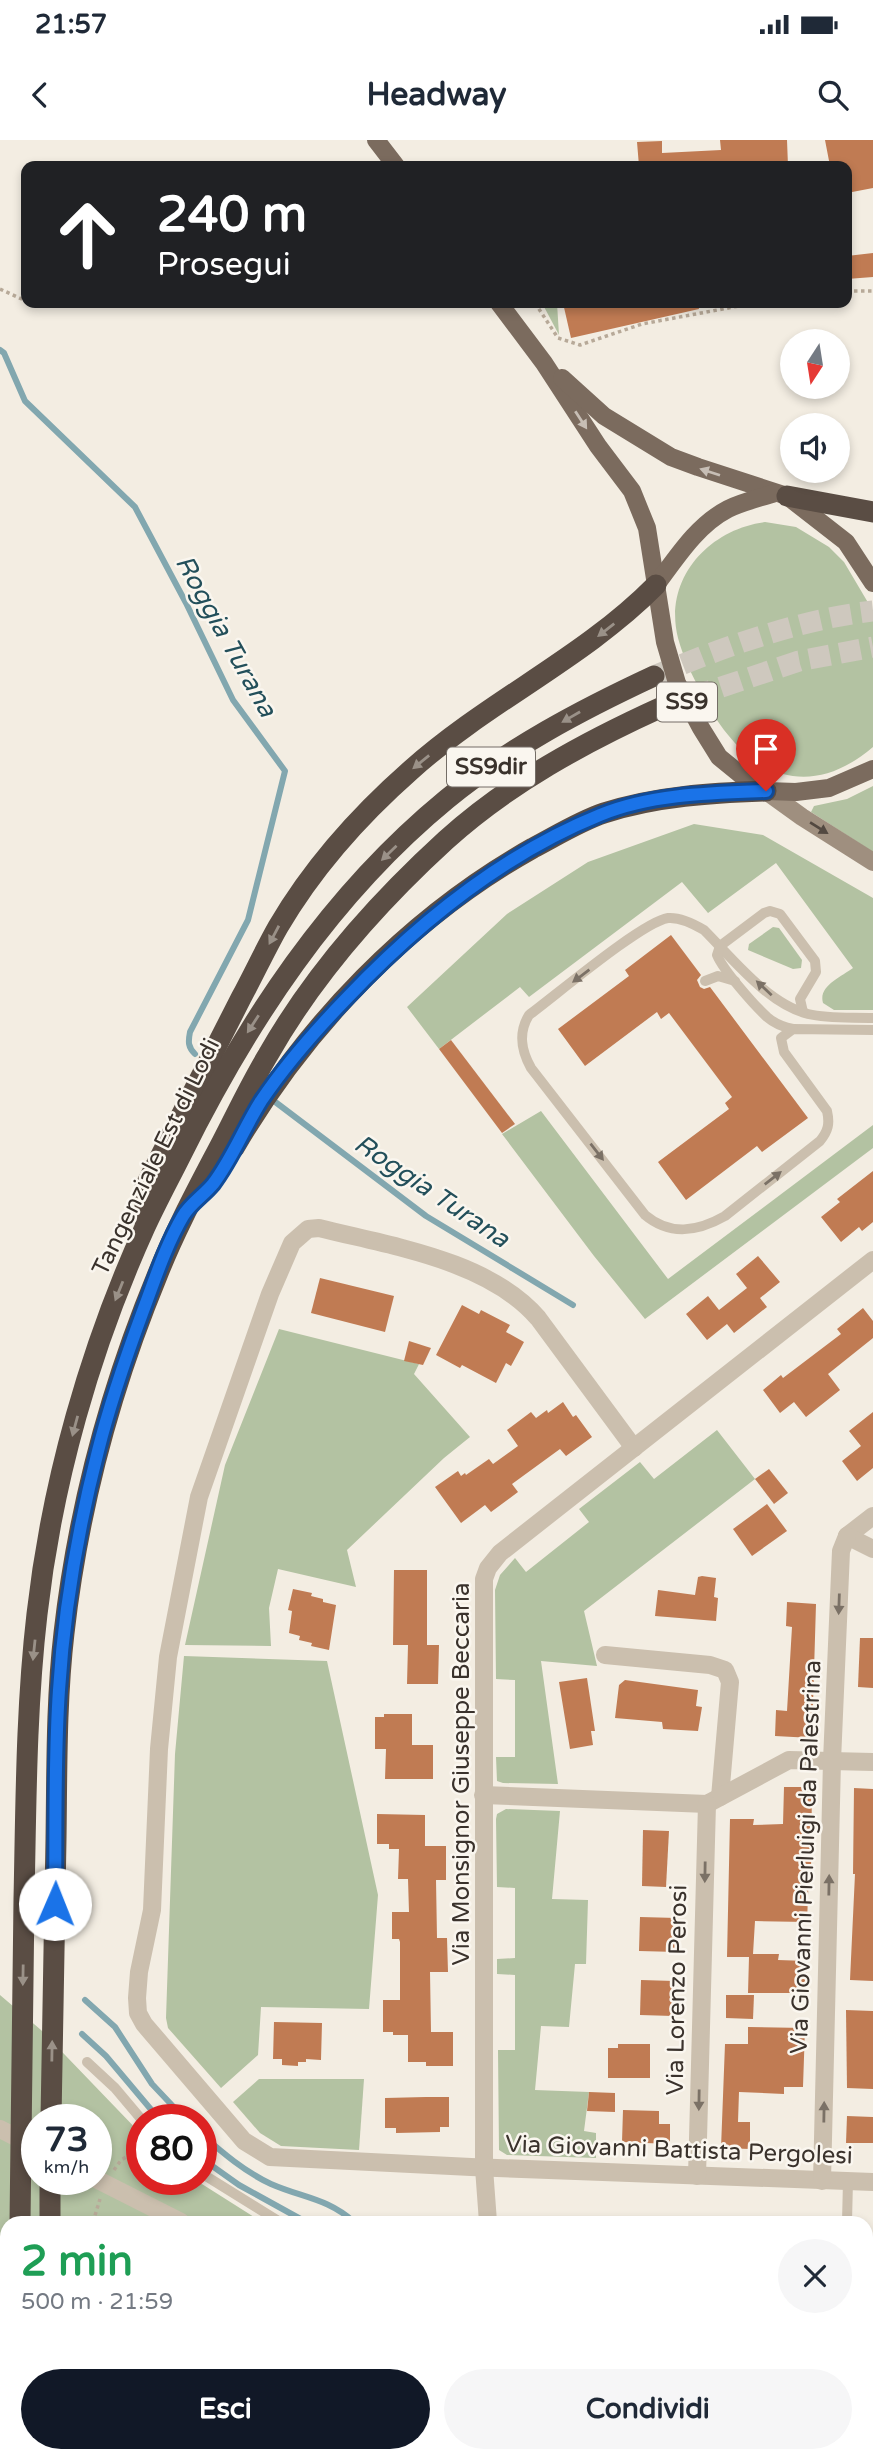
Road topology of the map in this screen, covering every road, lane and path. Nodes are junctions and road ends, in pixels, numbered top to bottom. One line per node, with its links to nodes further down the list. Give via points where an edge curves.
1 (376, 140): 2 (main road)
2 (393, 161)
3 (0, 289): 6 (path)
4 (873, 290): 5 (path)
5 (852, 291)
6 (21, 299)
7 (503, 308): 10 (main road)
8 (538, 308): 9 (path, via 558,338 580,345 642,324)
9 (728, 308)
10 (544, 363): 11 (main road, one-way to 10, via 671,457 604,416); 14 (main road, one-way to 14, via 632,491 647,528)
11 (781, 494): 12 (highway); 13 (main road, via 846,542); 14 (main road, via 728,509 704,526)
12 (873, 512)
13 (873, 583)
14 (656, 585): 18 (main road, SS9, via 677,683 701,728 719,757); 28 (highway, one-way to 28, via 596,638 481,714 411,769 317,871 279,926 145,1187)
15 (654, 676): 28 (highway, Tangenziale Est di Lodi / SS9dir, one-way to 28, via 538,736 487,770 447,799 380,861 316,935 258,1016 213,1091)
16 (662, 707): 27 (highway, Tangenziale Est di Lodi / SS9dir, via 599,735 540,770 449,837 376,910 335,955 268,1054)
17 (873, 769): 18 (main road, via 829,788)
18 (766, 791): 19 (street, one-way to 19); 27 (highway, via 681,796 602,814 473,885 430,918 310,1037 262,1101 214,1183)
19 (873, 862)
20 (720, 946): 22 (lane, via 718,959); 23 (lane, one-way to 20, via 778,1001); 23 (lane, via 764,913 780,914 815,961 813,980 800,999); 25 (lane, one-way to 25, via 693,923 670,918 658,921 524,1023 521,1043 531,1068 653,1222 676,1230 709,1225 827,1133 827,1111 784,1052 781,1038)
21 (705, 981): 22 (lane, via 718,976)
22 (735, 981): 25 (lane, via 767,1017)
23 (803, 1012): 24 (lane)
24 (873, 1018)
25 (793, 1029): 26 (lane)
26 (873, 1030)
27 (185, 1213): 40 (highway, Tangenziale Est di Lodi / SS9dir, one-way to 27, via 64,1632 84,1514 116,1386)
28 (145, 1228): 52 (highway, Tangenziale Est di Lodi / SS9dir, one-way to 52, via 90,1372 59,1488 38,1611 27,1729)
29 (873, 1260): 30 (street, Via Monsignor Giuseppe Beccaria)
30 (634, 1448): 37 (street, Via Monsignor Giuseppe Beccaria, via 500,1553 488,1568 484,1579); 44 (street, Via Giovanni Battista Pergolesi, via 538,1318 514,1296 439,1258 308,1229 292,1244 270,1294 199,1497 168,1657 152,1910 139,1972 138,2013 244,2141 270,2157)
31 (873, 1516): 32 (street)
32 (847, 1536): 33 (street); 35 (street, Via Giovanni Pierluigi da Palestrina, one-way to 35, via 841,1551)
33 (873, 1549)
34 (605, 1655): 38 (street, Via Lorenzo Perosi, via 725,1670 730,1682)
35 (832, 1760): 36 (street); 38 (street, via 789,1760); 46 (street, Via Giovanni Pierluigi da Palestrina, one-way to 35)
36 (873, 1762)
37 (483, 1795): 38 (street); 44 (street, Via Monsignor Giuseppe Beccaria)
38 (714, 1801): 45 (street, Via Lorenzo Perosi, one-way to 45)
39 (87, 2062): 41 (lane)
40 (51, 2104)
41 (128, 2104)
42 (0, 2129): 43 (street)
43 (21, 2140)
44 (484, 2168): 45 (street, Via Giovanni Battista Pergolesi); 56 (street, Via Monsignor Giuseppe Beccaria)
45 (697, 2176): 46 (street, Via Giovanni Battista Pergolesi)
46 (822, 2180): 47 (street, Via Giovanni Battista Pergolesi)
47 (848, 2181): 48 (street, Via Giovanni Battista Pergolesi); 57 (lane)
48 (873, 2182)
49 (217, 2183): 55 (lane)
50 (112, 2187): 54 (street)
51 (50, 2195): 53 (highway)
52 (20, 2216)
53 (50, 2216)
54 (169, 2216)
55 (270, 2216)
56 (488, 2216)
57 (847, 2216)

